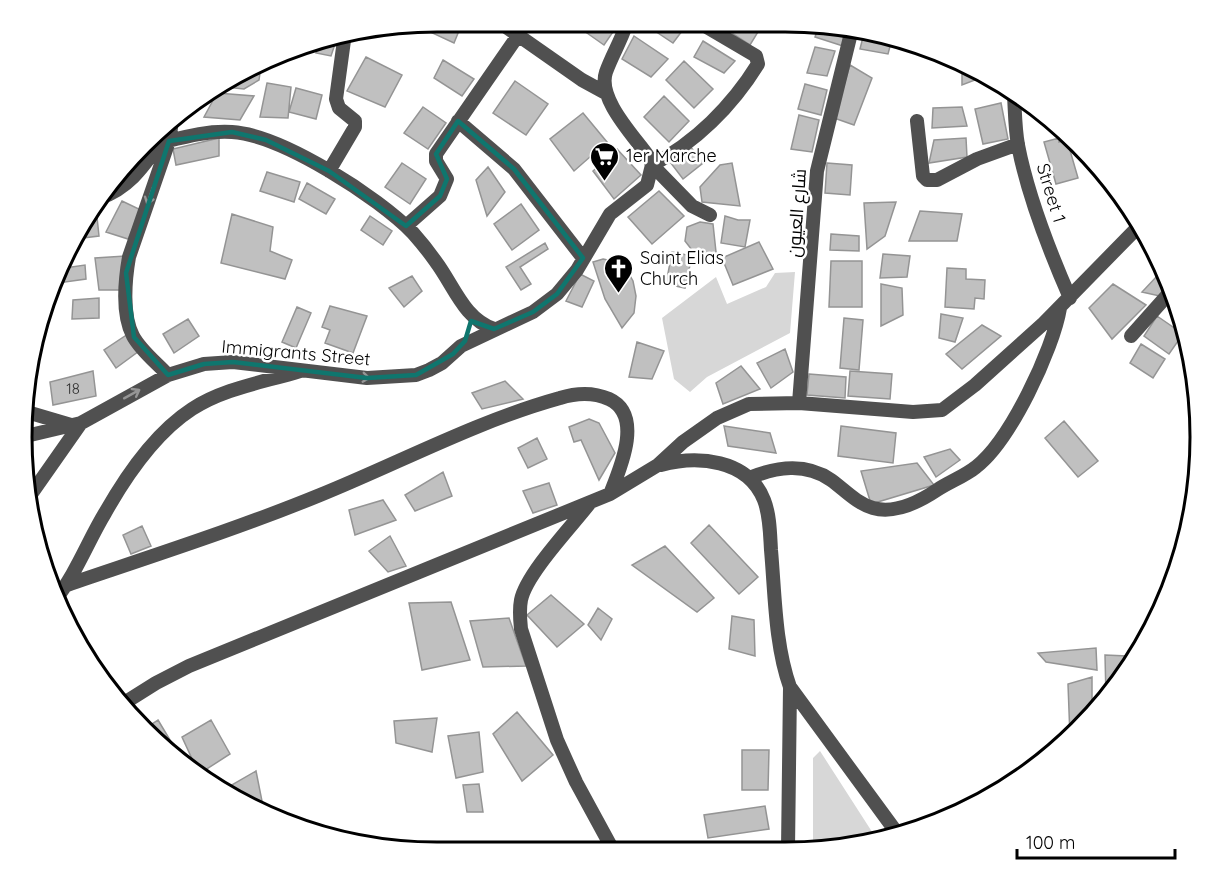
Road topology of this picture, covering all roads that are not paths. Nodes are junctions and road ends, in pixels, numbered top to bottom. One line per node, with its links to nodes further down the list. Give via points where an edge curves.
1 (516, 32): 4 (street)
2 (624, 32): 7 (street, via 606,72)
3 (715, 32): 15 (street, via 756,56 758,64 747,82 695,138)
4 (519, 34): 7 (street); 9 (street)
5 (850, 37): 30 (street, شارع العيون, via 817,171)
6 (344, 42): 16 (street, via 336,99 339,108 355,121 355,127)
7 (604, 92): 15 (street)
8 (1015, 103): 14 (street, Street 1)
9 (458, 121): 19 (street, via 435,157 447,179 440,196); 21 (street, via 514,169)
10 (917, 121): 14 (street, via 923,176 927,180 937,180)
11 (168, 133): 12 (street)
12 (165, 142): 13 (street); 16 (street, via 208,132 248,134); 17 (street, via 135,177); 29 (street, one-way to 29, via 126,273 134,337)
13 (156, 144)
14 (1018, 144): 23 (street, Street 1)
15 (652, 165): 18 (street, via 692,206); 21 (street, Immigrants Street, via 647,185 610,214)
16 (329, 171): 19 (street)
17 (113, 192)
18 (710, 215)
19 (406, 226): 24 (street, via 453,285)
20 (1134, 232): 23 (street)
21 (583, 258): 25 (street, Immigrants Street, via 568,281 546,303)
22 (1165, 298): 26 (street)
23 (1065, 303): 30 (street, via 942,410 886,411); 35 (street, via 1048,350 1007,432 976,467 929,496 900,508 874,508 854,499 830,478 805,469 777,467)
24 (470, 314): 25 (street, via 476,322); 27 (street)
25 (494, 329): 27 (street, Immigrants Street)
26 (1131, 336)
27 (461, 346): 28 (street, Immigrants Street, one-way to 27, via 367,378 416,375 442,363)
28 (305, 369): 29 (street, Immigrants Street, via 233,362 204,364); 39 (street, via 219,396 193,408 170,427 144,454 105,512)
29 (168, 375): 32 (street, Immigrants Street, one-way to 29)
30 (799, 403): 34 (street, via 749,404 732,410 683,442)
31 (32, 413): 32 (street)
32 (76, 424): 33 (street, Immigrants Street); 36 (street)
33 (32, 435)
34 (658, 465): 35 (street, via 682,459 704,460); 37 (street)
35 (749, 478): 41 (street, via 765,501 768,513 777,619 784,673)
36 (35, 488)
37 (610, 494): 38 (street); 39 (street, via 626,441 624,414 610,399 578,394 465,432 232,529)
38 (590, 504): 42 (street, via 189,666); 44 (street, via 528,583 519,614 557,740)
39 (67, 585): 40 (street)
40 (62, 591)
41 (790, 687): 43 (street); 45 (street)
42 (129, 700)
43 (893, 827)
44 (609, 842)
45 (788, 842)

